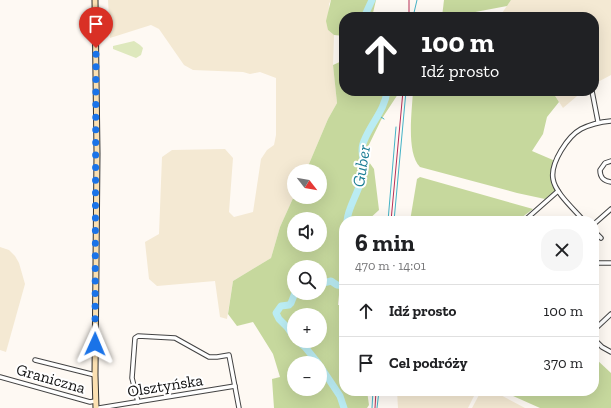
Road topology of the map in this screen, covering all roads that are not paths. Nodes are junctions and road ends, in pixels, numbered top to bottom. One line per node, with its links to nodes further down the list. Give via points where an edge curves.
1 (95, 0): 21 (main road)
2 (593, 96): 4 (street)
3 (611, 121): 4 (street)
4 (598, 122): 7 (street, via 580,130 565,145 555,161 552,178)
5 (611, 161): 6 (street, via 600,170 602,178)
6 (611, 182)
7 (558, 191): 9 (street); 10 (street)
8 (611, 209): 11 (street)
9 (530, 216)
10 (580, 216)
11 (599, 220)
12 (599, 235): 13 (street)
13 (602, 238)
14 (600, 262): 15 (street)
15 (611, 263)
16 (611, 314): 17 (street)
17 (599, 325)
18 (599, 344): 19 (street)
19 (611, 352)
20 (35, 360): 21 (street)
21 (95, 375): 24 (main road)
22 (0, 377): 24 (street, Graniczna, via 90,402)
23 (236, 386): 25 (street, Olsztyńska); 25 (street, via 229,355 209,357 175,338 138,336 134,338 132,378); 28 (street)
24 (95, 401): 26 (main road)
25 (138, 402): 27 (street, Olsztyńska)
26 (96, 408)
27 (99, 408)
28 (239, 408)

